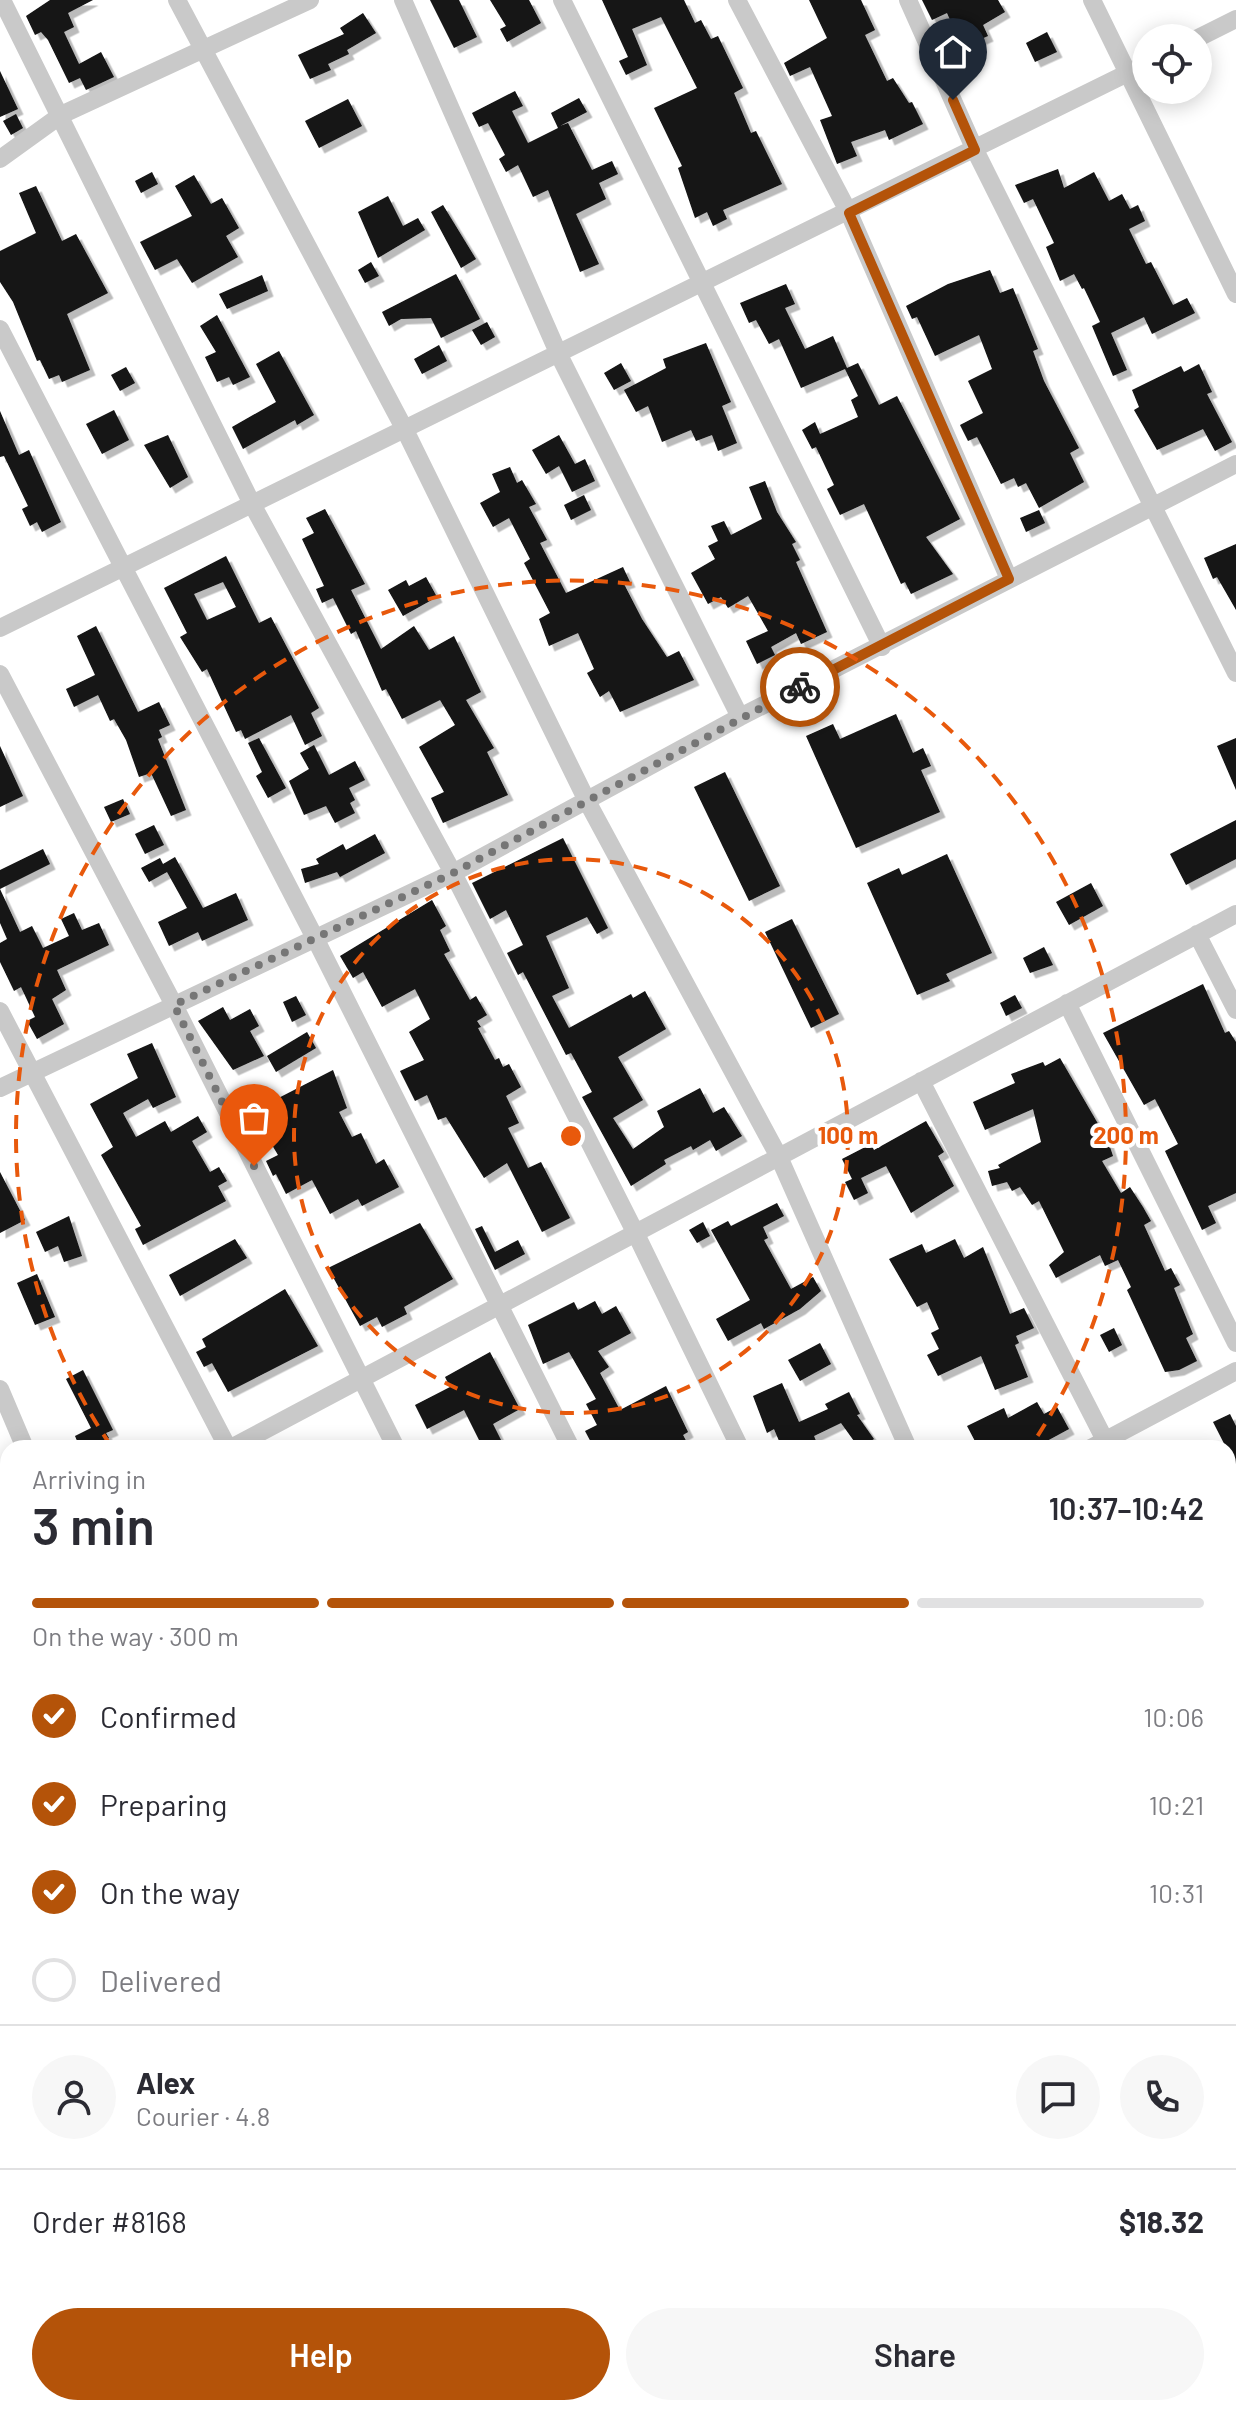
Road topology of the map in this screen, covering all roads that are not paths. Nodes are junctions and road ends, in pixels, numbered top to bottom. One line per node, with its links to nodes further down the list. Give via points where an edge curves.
1 (2, 0): 15 (street)
2 (177, 0): 11 (street)
3 (310, 0): 11 (street)
4 (403, 0): 22 (street)
5 (562, 0): 19 (street)
6 (737, 0): 18 (street)
7 (908, 0): 16 (street)
8 (1092, 0): 12 (street)
9 (1236, 19): 10 (street)
10 (1212, 31)
11 (203, 49): 15 (street); 23 (street)
12 (1132, 59)
13 (1132, 71): 16 (street)
14 (1154, 104): 20 (street)
15 (61, 115): 17 (street); 25 (street)
16 (975, 150): 18 (street); 26 (street)
17 (0, 159)
18 (849, 213): 19 (street); 28 (street)
19 (705, 283): 22 (street); 30 (street)
20 (1236, 294)
21 (0, 329): 27 (street)
22 (559, 355): 23 (street); 33 (street)
23 (405, 430): 25 (street); 34 (street)
24 (1236, 464): 26 (street)
25 (252, 504): 27 (street); 35 (street)
26 (1152, 507): 28 (street); 31 (street)
27 (125, 567): 29 (street); 38 (street)
28 (1009, 579): 30 (street)
29 (0, 628)
30 (882, 647): 33 (street)
31 (1236, 673)
32 (0, 674): 40 (street)
33 (740, 717): 34 (street)
34 (588, 803): 35 (street); 46 (street)
35 (453, 873): 38 (street); 47 (street)
36 (1236, 914): 37 (street)
37 (1197, 934): 39 (street); 41 (street)
38 (315, 938): 40 (street); 48 (street)
39 (1067, 1003): 44 (street); 49 (street)
40 (174, 1005): 43 (street); 51 (street)
41 (1236, 1010)
42 (0, 1011): 43 (street)
43 (31, 1073): 45 (street); 54 (street)
44 (921, 1081): 46 (street); 60 (street)
45 (0, 1088)
46 (779, 1157): 47 (street); 59 (street)
47 (635, 1232): 48 (street); 58 (street)
48 (498, 1304): 51 (street); 57 (street)
49 (1236, 1343)
50 (1236, 1371): 61 (street)
51 (361, 1381): 55 (street); 56 (street)
52 (0, 1389): 53 (street)
53 (22, 1440)
54 (226, 1440)
55 (246, 1440)
56 (392, 1440)
57 (567, 1440)
58 (736, 1440)
59 (904, 1440)
60 (1100, 1440)
61 (1111, 1440)

